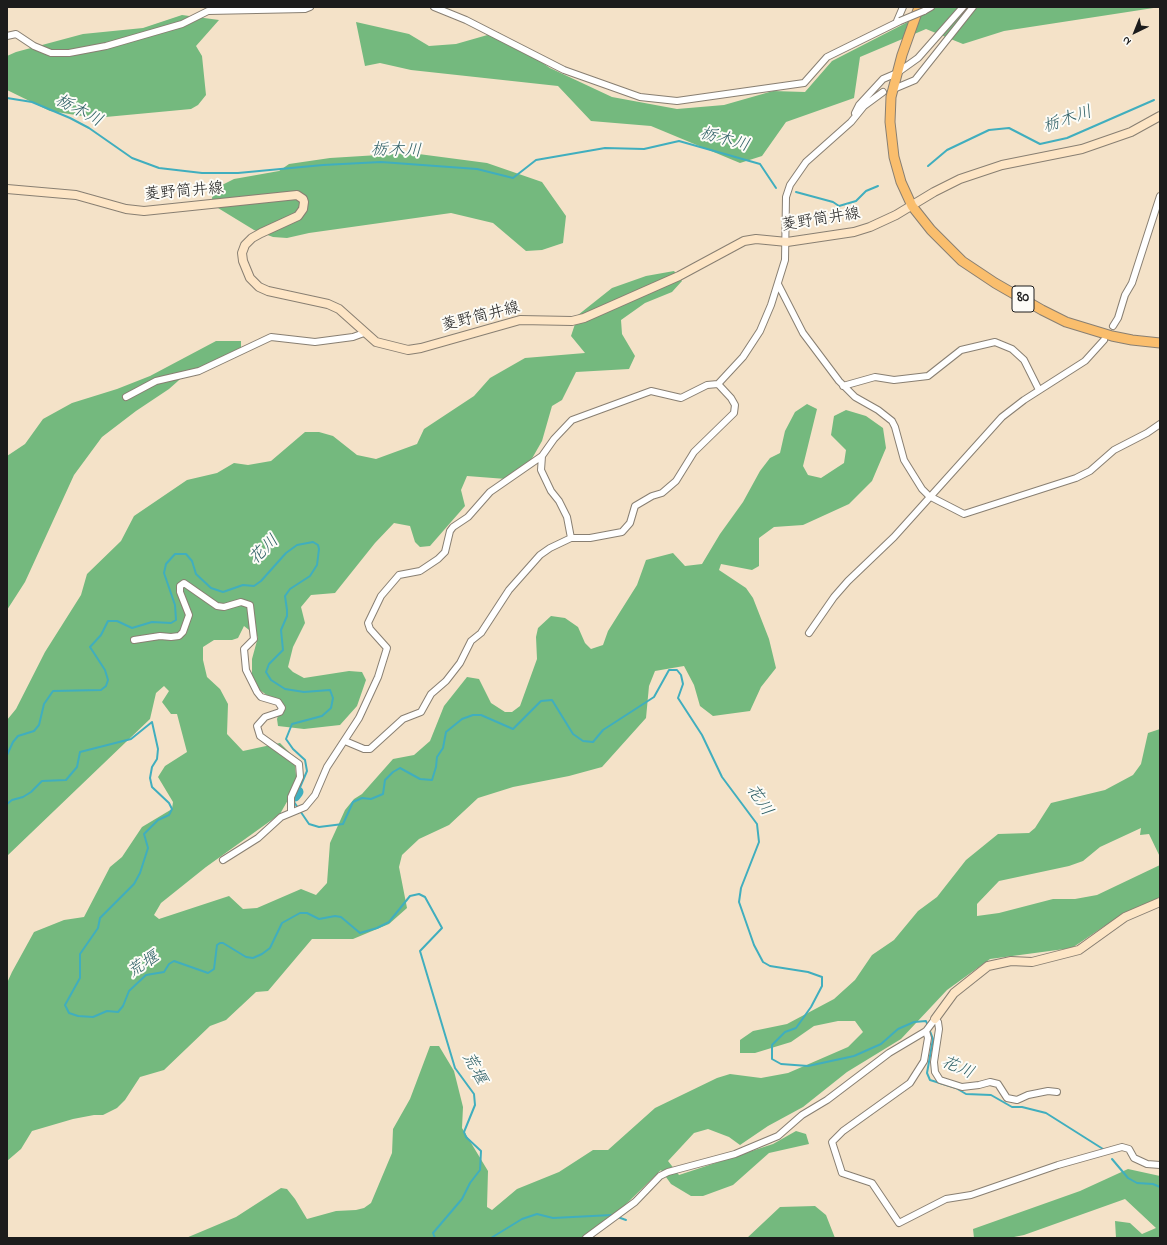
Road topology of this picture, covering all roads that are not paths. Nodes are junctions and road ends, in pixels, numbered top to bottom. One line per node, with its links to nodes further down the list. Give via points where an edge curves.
1 (310, 7): 7 (street)
2 (434, 7): 9 (street, via 466,20 564,70 640,97 677,101 804,83 827,57)
3 (902, 7): 9 (street)
4 (931, 7): 8 (street)
5 (963, 7): 11 (street, via 925,50)
6 (973, 7): 12 (street, via 915,80)
7 (208, 9): 10 (street, via 182,24 106,46 69,53 51,52 34,46 16,34)
8 (921, 9): 9 (street, bridge); 11 (main road, 80)
9 (898, 21)
10 (7, 36)
11 (897, 73): 15 (street, via 888,75 876,86 859,105); 18 (main road, 80, via 890,97 891,140 901,182)
12 (896, 88)
13 (883, 92): 15 (street, via 864,106)
14 (1160, 116): 18 (main road, 菱野筒井線, via 1131,132 1082,149 1002,165 960,178)
15 (851, 122): 19 (street, via 806,162 790,185 786,204)
16 (7, 189): 22 (main road, 菱野筒井線, via 76,195 126,209 144,211 296,195 304,202 298,216 261,233 245,245 242,253 248,274 259,287 268,291 328,304 339,309)
17 (1160, 196): 21 (street, via 1132,283)
18 (912, 206): 19 (main road, 菱野筒井線, via 854,232); 24 (main road, 80, via 931,230 962,261 1042,310 1066,322 1112,336)
19 (787, 242): 20 (street); 22 (main road, 菱野筒井線, via 756,239 744,241 679,276 572,321 520,320 408,350 382,345)
20 (778, 284): 25 (street, via 760,331 743,358); 26 (street, via 803,333)
21 (1113, 326)
22 (364, 333): 28 (street, via 315,342 271,337 199,371 156,381)
23 (1104, 340): 27 (street, via 1085,360)
24 (1160, 343)
25 (718, 384): 30 (street, via 707,385 680,398 651,391 586,414 572,420); 32 (street, via 735,405 734,413 694,452 676,481 662,494 652,496 635,506 630,523 622,532 590,538)
26 (843, 386): 27 (street, via 875,377 894,380 928,376 962,350 995,342 1012,349 1024,360); 31 (street, via 854,397 892,421 904,460)
27 (1039, 390): 31 (street, via 1002,417)
28 (126, 397)
29 (1160, 424): 31 (street, via 1114,450 1090,471 1076,478 964,514)
30 (542, 456): 32 (street, via 542,470 567,517); 35 (street, via 490,492 468,517 454,527 450,531 445,552 432,565 420,571 399,575 381,596 368,623 370,629 387,648 386,656 359,718)
31 (929, 496): 33 (street, via 894,537 839,591)
32 (572, 538): 35 (street, via 540,555 509,590 481,633 472,641 446,681 431,694 421,712 403,719 370,749)
33 (809, 633)
34 (134, 640): 36 (street, via 179,636 183,632 189,615 180,592 180,586 184,583 217,606 224,607 241,602 250,606 254,639 244,649 246,670 261,697 278,702 282,708 280,712 265,717 257,726 260,736 299,764 300,777 291,797)
35 (345, 741): 36 (street, via 327,767 310,801 304,807)
36 (291, 812): 37 (street, via 281,817 258,838)
37 (223, 860)
38 (1160, 902): 39 (main road, via 1126,917 1079,950 1032,962 1011,961 988,966 954,993)
39 (934, 1019): 40 (street); 41 (street, via 938,1022 939,1029 934,1072 940,1080 962,1087 990,1082 998,1084 1007,1098 1017,1100 1028,1095)
40 (926, 1031): 42 (street, via 928,1038 924,1061 910,1083 843,1131 832,1142 842,1173 872,1183 899,1222 946,1199 971,1195 1058,1165 1122,1147 1129,1149 1134,1158 1147,1164); 43 (street, via 802,1115 778,1136 735,1154 660,1176 635,1202)
41 (1057, 1092)
42 (1160, 1165)
43 (586, 1238)

